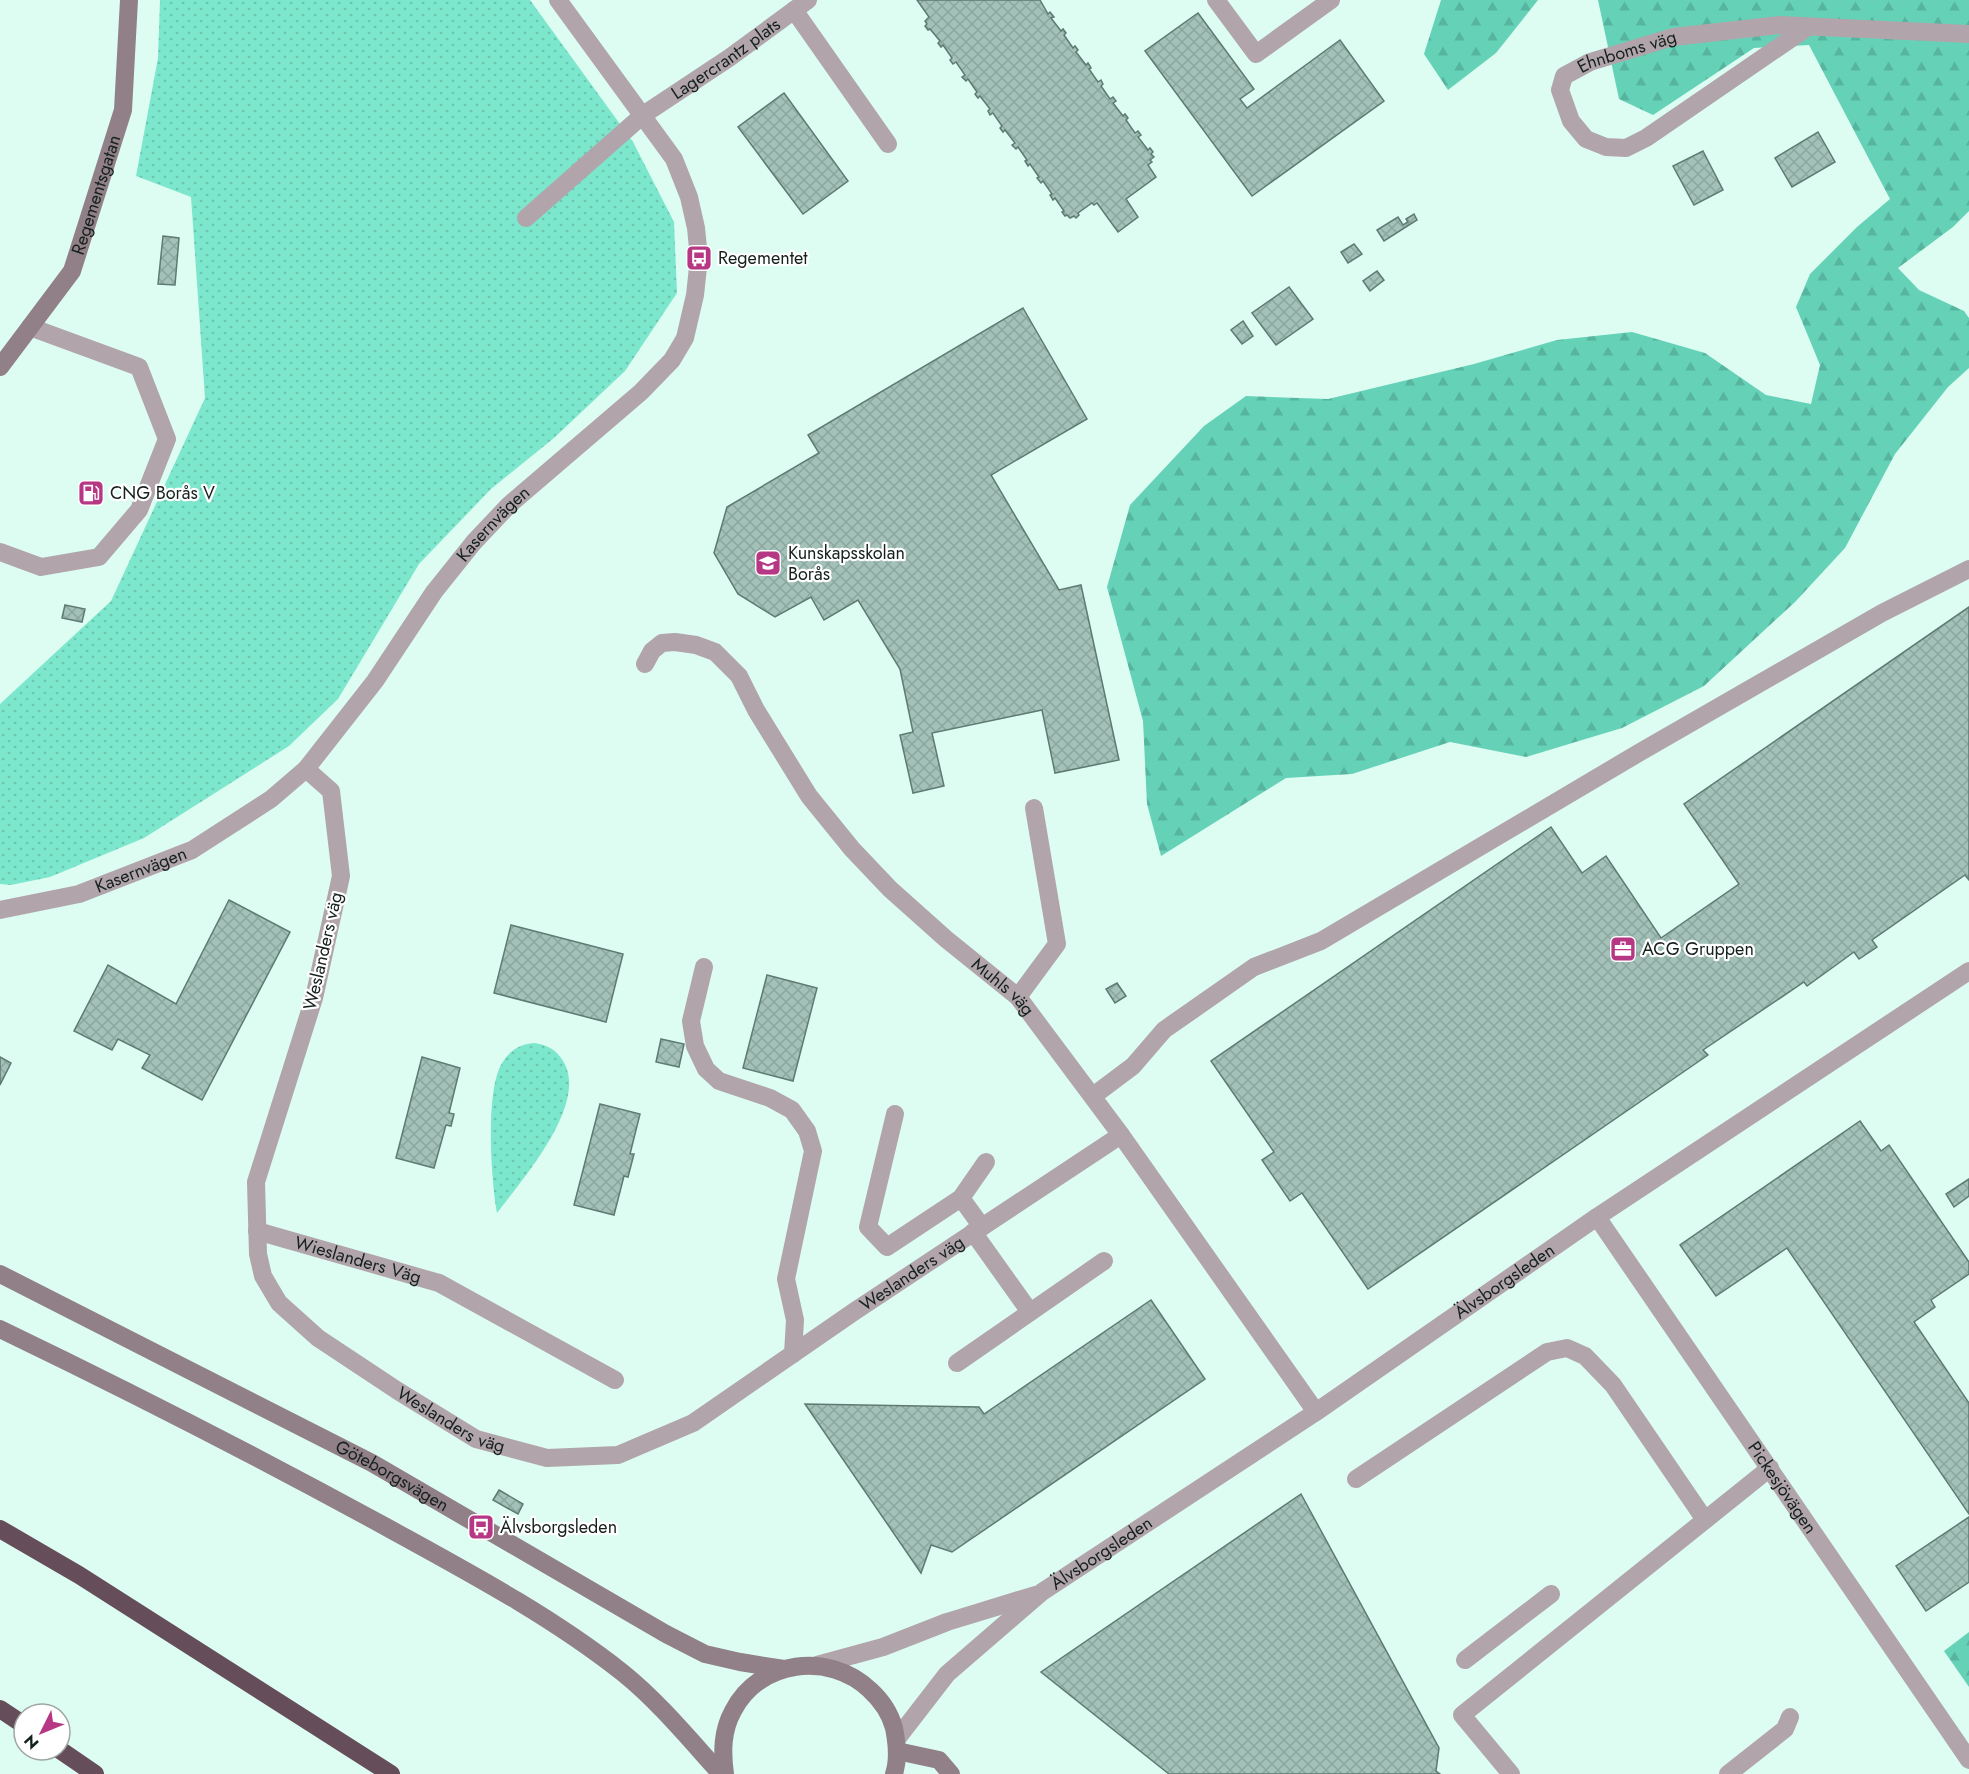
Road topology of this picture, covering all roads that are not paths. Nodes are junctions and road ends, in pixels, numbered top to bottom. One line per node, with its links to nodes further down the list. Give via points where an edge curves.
1 (129, 0): 11 (main road, Regementsgatan, via 123,110 72,271)
2 (558, 0): 8 (street, Kasernvägen)
3 (1216, 0): 4 (street, via 1256,54)
4 (1331, 0)
5 (801, 5): 8 (street, Lagercrantz plats); 9 (street)
6 (1808, 27): 6 (street, Ehnboms väg, via 1779,25 1673,37 1590,62 1564,76 1560,90 1571,121 1586,139 1606,147 1626,148); 7 (street, Ehnboms väg)
7 (1969, 34)
8 (643, 115): 10 (street, Lagercrantz plats); 16 (street, Kasernvägen, via 674,159 696,228 699,258 685,338 672,360 641,392 508,505 474,542 434,592 375,681)
9 (888, 144)
10 (525, 218)
11 (30, 327): 12 (main road, Regementsgatan); 13 (street, via 139,367 167,439 139,510 99,557 41,567)
12 (0, 367)
13 (0, 552)
14 (1969, 569): 22 (street, via 1882,613 1662,739 1321,941 1254,967 1164,1030 1133,1066)
15 (645, 664): 21 (street, Muhls väg, via 662,643 675,642 715,652 739,676 810,796 852,849 946,939)
16 (306, 769): 18 (street, Kasernvägen, via 271,800 192,850 80,894); 29 (street, Weslanders väg, via 331,791 341,876 314,998 256,1182)
17 (1034, 808): 21 (street, via 1058,944)
18 (0, 910)
19 (705, 967): 34 (street, via 691,1020 695,1046 706,1069 719,1081 770,1098 792,1110 807,1131 813,1151 786,1279 795,1320)
20 (1969, 971): 27 (street, Älvsborgsleden)
21 (1018, 997): 22 (street, Muhls väg)
22 (1093, 1096): 24 (street, Muhls väg)
23 (895, 1114): 26 (street, via 868,1227 887,1247)
24 (1121, 1135): 28 (street, Weslanders väg); 37 (street, Muhls väg)
25 (986, 1162): 26 (street)
26 (961, 1198): 28 (street)
27 (1597, 1217): 37 (street, Älvsborgsleden); 38 (street, Pickesjövägen)
28 (978, 1229): 32 (street); 34 (street, Weslanders väg)
29 (257, 1231): 34 (street, Weslanders väg, via 263,1276 279,1303 318,1338 476,1439 547,1458 618,1455 693,1423); 36 (street, Wieslanders Väg, via 439,1283)
30 (1104, 1261): 32 (street)
31 (0, 1274): 46 (main road, Göteborgsvägen, via 372,1463 705,1654)
32 (1030, 1312): 35 (street)
33 (0, 1329): 53 (main road, Göteborgsvägen, via 290,1474 466,1571 625,1674)
34 (793, 1354)
35 (957, 1363)
36 (615, 1380)
37 (1316, 1412): 42 (street, Älvsborgsleden)
38 (1770, 1468): 40 (street); 50 (street, Pickesjövägen)
39 (1356, 1479): 40 (street, via 1547,1352 1567,1348 1585,1356 1613,1385)
40 (1705, 1520): 57 (street, via 1462,1715)
41 (0, 1529): 52 (highway)
42 (1042, 1592): 45 (street, Älvsborgsleden, via 883,1647); 48 (street, Älvsborgsleden, via 947,1674)
43 (1551, 1594): 44 (street)
44 (1465, 1660)
45 (817, 1665): 46 (main road, Göteborgsvägen); 48 (main road, Göteborgsvägen, via 838,1670 867,1687 888,1713)
46 (784, 1669): 53 (main road, Göteborgsvägen, via 754,1684 733,1710 723,1742)
47 (1790, 1717): 58 (street, via 1785,1729)
48 (897, 1746): 54 (main road, Göteborgsvägen); 55 (main road, Göteborgsvägen); 56 (main road, via 939,1760)
49 (72, 1758): 51 (highway)
50 (1969, 1760)
51 (96, 1774)
52 (391, 1774)
53 (723, 1774)
54 (894, 1774)
55 (909, 1774)
56 (951, 1774)
57 (1511, 1774)
58 (1728, 1774)

